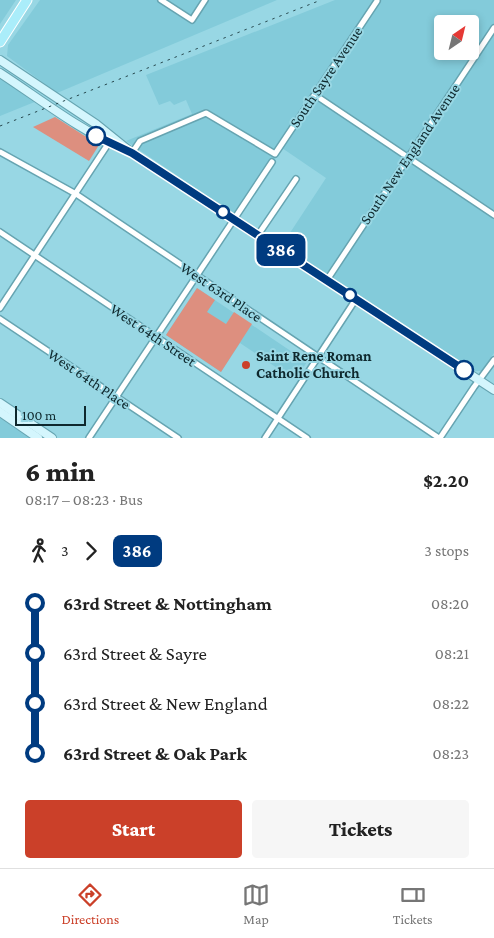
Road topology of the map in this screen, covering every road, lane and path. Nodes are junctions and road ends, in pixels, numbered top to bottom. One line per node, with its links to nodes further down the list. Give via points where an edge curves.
1 (27, 0): 6 (main road)
2 (161, 0): 3 (street, via 192,20)
3 (205, 0)
4 (377, 1): 9 (street, South Sayre Avenue)
5 (494, 28): 13 (street, South New England Avenue)
6 (0, 42)
7 (0, 60): 10 (main road)
8 (0, 73): 10 (main road, via 81,127)
9 (315, 95): 12 (street, South Sayre Avenue, via 275,154 206,113 140,141); 13 (street)
10 (110, 140): 12 (main road); 16 (street)
11 (0, 152): 16 (street, West 63rd Place)
12 (132, 153): 18 (main road)
13 (408, 158): 17 (street); 23 (street, South New England Avenue)
14 (272, 162): 18 (street)
15 (296, 180): 20 (street)
16 (76, 194): 21 (street); 22 (street, West 63rd Place)
17 (494, 216)
18 (234, 219): 20 (main road); 22 (street)
19 (0, 232): 21 (street, West 64th Street)
20 (258, 235): 23 (main road)
21 (35, 256): 25 (street); 27 (street, West 64th Street)
22 (197, 276): 27 (street); 28 (street, West 63rd Place)
23 (327, 280): 24 (main road)
24 (356, 299): 28 (street); 30 (main road)
25 (0, 308)
26 (0, 319): 32 (street, West 64th Place)
27 (156, 337): 32 (street); 35 (street, West 64th Street)
28 (318, 357): 35 (street); 42 (street, West 63rd Place)
29 (494, 360): 30 (street)
30 (480, 380): 31 (main road); 42 (street)
31 (494, 390)
32 (116, 397): 38 (street); 39 (street, West 64th Place)
33 (0, 403): 37 (main road)
34 (0, 412): 36 (main road)
35 (278, 418): 40 (street); 41 (street, West 64th Street)
36 (38, 438)
37 (52, 438)
38 (89, 438)
39 (178, 438)
40 (265, 438)
41 (307, 438)
42 (439, 438)

